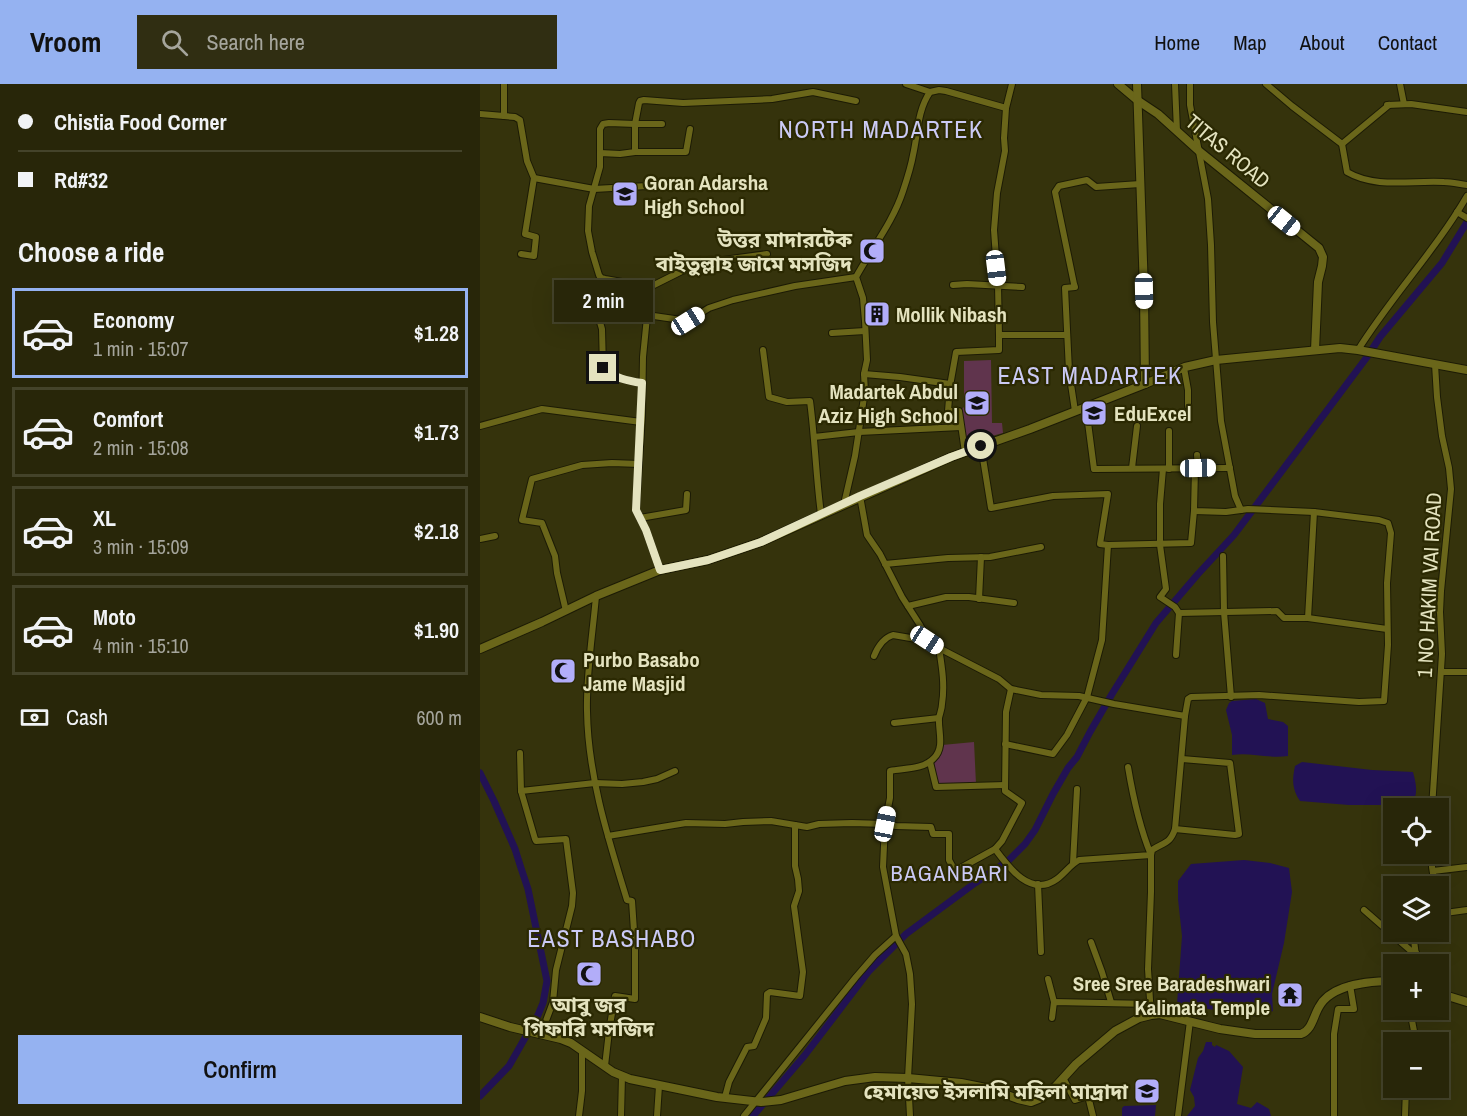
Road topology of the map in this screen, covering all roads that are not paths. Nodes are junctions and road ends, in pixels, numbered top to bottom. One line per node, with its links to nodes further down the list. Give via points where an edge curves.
1 (504, 84): 20 (street)
2 (822, 84): 13 (street)
3 (906, 84): 12 (street)
4 (1012, 84): 17 (street)
5 (1118, 84): 14 (street, TITAS ROAD)
6 (1137, 84): 14 (street)
7 (1175, 84): 24 (street)
8 (1190, 84): 26 (street)
9 (1266, 84): 25 (street)
10 (1400, 84): 16 (street)
11 (940, 87): 12 (street); 17 (street)
12 (930, 92): 39 (street, via 924,101 903,191)
13 (821, 93): 15 (street); 21 (street, via 682,103 644,100 639,103)
14 (1137, 100): 24 (street, TITAS ROAD); 30 (street)
15 (856, 101)
16 (1404, 104): 18 (street); 25 (street, via 1386,105)
17 (1005, 108): 42 (street, via 1005,151 994,223)
18 (1467, 112)
19 (480, 114): 20 (street)
20 (504, 116): 29 (street, via 520,120)
21 (635, 124): 22 (street); 27 (street, via 603,124); 28 (street)
22 (662, 124)
23 (690, 129): 28 (street, via 686,152)
24 (1177, 132): 26 (street, TITAS ROAD)
25 (1342, 144): 31 (street, via 1347,172 1364,180)
26 (1199, 151): 51 (street, TITAS ROAD, via 1321,253); 53 (street, via 1208,199)
27 (600, 153): 28 (street); 33 (street)
28 (635, 153)
29 (534, 178): 33 (street); 37 (street, via 525,234 536,237 534,255)
30 (1140, 184): 49 (street, via 1096,187 1087,180 1059,186 1055,192 1074,284 1065,288); 60 (street)
31 (1467, 185)
32 (668, 187): 33 (street)
33 (594, 189): 40 (street, via 588,231)
34 (1467, 196): 35 (street)
35 (1457, 212): 36 (street); 52 (street, via 1371,329)
36 (1467, 218)
37 (521, 254)
38 (767, 254): 43 (street, via 692,266)
39 (856, 276): 45 (street, via 734,300 709,308 688,321); 46 (street)
40 (601, 278): 43 (street); 58 (street, via 596,283 596,309 602,329 603,368 623,380)
41 (953, 285): 42 (street)
42 (998, 285): 44 (street); 48 (street)
43 (650, 287): 45 (street)
44 (1022, 287)
45 (647, 315): 58 (street)
46 (866, 331): 47 (street); 57 (street)
47 (832, 333)
48 (999, 335): 49 (street); 59 (street, via 999,350 956,352)
49 (1067, 335): 63 (street)
50 (763, 350): 70 (street, via 770,397 787,402 810,401)
51 (1315, 350): 52 (street); 53 (street)
52 (1361, 351): 54 (street)
53 (1216, 360): 55 (street); 76 (street)
54 (1436, 364): 56 (street); 110 (street, 1 NO HAKIM VAI ROAD, via 1451,489 1441,591)
55 (1184, 368): 60 (street); 61 (street)
56 (1467, 370)
57 (864, 374): 59 (street); 69 (street, via 866,391)
58 (642, 383): 64 (street)
59 (950, 384): 67 (street, via 948,411 958,411)
60 (1145, 384): 62 (street)
61 (1188, 406)
62 (1086, 407): 63 (street); 75 (street, via 1094,469)
63 (1075, 411): 71 (street)
64 (641, 422): 65 (street, via 542,409); 74 (street)
65 (480, 426)
66 (1137, 426): 75 (street)
67 (961, 427): 69 (street); 72 (street)
68 (1169, 431): 77 (street)
69 (859, 432): 70 (street); 81 (street)
70 (814, 437): 85 (street)
71 (981, 446): 72 (street); 89 (street, via 991,508 1053,496 1108,494 1100,544)
72 (965, 452): 80 (street)
73 (1197, 455): 78 (street)
74 (639, 464): 86 (street, via 636,510); 101 (street, via 582,465 532,479 522,520 542,523 555,556)
75 (1132, 468): 77 (street)
76 (1230, 468): 78 (street); 82 (street, via 1235,496)
77 (1166, 469): 78 (street); 90 (street, via 1160,504)
78 (1196, 469): 83 (street)
79 (687, 494): 86 (street, via 686,510)
80 (860, 496): 81 (street); 94 (street, via 867,535)
81 (844, 504): 85 (street)
82 (1244, 509): 83 (street); 84 (street)
83 (1194, 511): 90 (street, via 1191,543)
84 (1314, 512): 103 (street); 104 (street, via 1388,523 1392,533)
85 (821, 514): 95 (street, via 761,542 708,560)
86 (640, 518): 95 (street)
87 (495, 536): 88 (street)
88 (480, 539)
89 (1108, 545): 90 (street); 113 (street, via 1102,640)
90 (1160, 545): 100 (street, via 1166,589 1160,597)
91 (1041, 547): 93 (street)
92 (1223, 556): 102 (street)
93 (981, 557): 94 (street); 97 (street)
94 (885, 564): 99 (street)
95 (660, 570): 96 (street)
96 (596, 596): 101 (street); 124 (street, via 587,710)
97 (979, 599): 98 (street); 99 (street, via 946,597)
98 (1014, 603)
99 (908, 606): 105 (street)
100 (1177, 610): 102 (street); 108 (street)
101 (566, 611): 107 (street)
102 (1224, 612): 103 (street, via 1277,611 1284,618); 114 (street)
103 (1308, 618): 104 (street)
104 (1387, 629): 114 (street, via 1382,702)
105 (927, 640): 106 (street); 109 (street, via 889,636)
106 (939, 648): 112 (street); 116 (street, via 944,680)
107 (480, 649)
108 (1176, 655)
109 (874, 656)
110 (1441, 672): 111 (street); 128 (street, 1 NO HAKIM VAI ROAD)
111 (1467, 672)
112 (1011, 689): 113 (street); 118 (street)
113 (1087, 697): 115 (street); 118 (street, via 1053,754)
114 (1231, 697): 115 (street, via 1190,698)
115 (1185, 716): 120 (street)
116 (939, 718): 117 (street); 121 (street, via 940,746)
117 (894, 723)
118 (1005, 744): 125 (street)
119 (520, 753): 127 (street)
120 (1182, 759): 131 (street); 131 (street, via 1230,763 1239,834)
121 (930, 762): 125 (street, via 936,787); 129 (street, via 890,771)
122 (1128, 767): 134 (street)
123 (675, 771): 124 (street, via 643,782)
124 (595, 783): 127 (street); 132 (street)
125 (1005, 785): 133 (street, via 1005,791 1022,802)
126 (1077, 789): 135 (street)
127 (520, 791): 161 (street, via 535,840 566,839 573,893 553,1002)
128 (1433, 798)
129 (885, 824): 130 (street); 133 (street, via 931,827 933,834 949,834 949,860 955,871); 144 (street, via 883,867)
130 (795, 825): 132 (street, via 771,821 686,823); 168 (street, via 799,891 794,906 803,972 800,996 767,994 766,1018 754,1046 747,1047 736,1066)
131 (1175, 829): 134 (street, via 1172,837 1152,850)
132 (608, 836): 163 (street, via 627,900 632,901 635,999 615,996)
133 (995, 849): 140 (street, via 1016,875)
134 (1151, 855): 135 (street, via 1091,858); 156 (street)
135 (1073, 863): 140 (street, via 1056,880)
136 (1433, 864): 138 (street)
137 (1467, 867): 138 (street)
138 (1433, 871): 139 (street)
139 (1434, 876)
140 (1038, 884): 147 (street)
141 (1364, 910): 148 (street)
142 (1467, 910): 143 (street)
143 (1449, 912)
144 (898, 941): 165 (street, via 906,954 910,974); 170 (street, via 875,955)
145 (1091, 942): 154 (street)
146 (1414, 942): 148 (street)
147 (1041, 952)
148 (1416, 953)
149 (1048, 979): 153 (street)
150 (1383, 981): 151 (street)
151 (1350, 986): 160 (street, via 1329,995 1304,1033 1255,1034); 178 (street, via 1354,1009 1338,1009 1334,1034)
152 (1449, 996): 155 (street)
153 (1054, 1002): 154 (street); 159 (street)
154 (1111, 1002): 156 (street)
155 (1467, 1002)
156 (1150, 1004): 157 (street)
157 (1151, 1015): 160 (street); 166 (street, via 1115,1031)
158 (480, 1017): 161 (street)
159 (1052, 1017)
160 (1191, 1021): 177 (street)
161 (537, 1034): 162 (street, via 561,1039)
162 (582, 1051): 163 (street); 171 (street)
163 (605, 1066): 164 (street)
164 (622, 1076): 167 (street); 172 (street)
165 (908, 1078): 166 (street, via 992,1089 1030,1102 1041,1098); 170 (street, via 845,1081 772,1102); 175 (street)
166 (1063, 1078): 176 (street, via 1075,1100 1088,1096)
167 (659, 1086): 168 (street); 173 (street)
168 (725, 1097): 170 (street)
169 (1406, 1098): 179 (street)
170 (759, 1101): 174 (street)
171 (579, 1116)
172 (621, 1116)
173 (657, 1116)
174 (744, 1116)
175 (910, 1116)
176 (1093, 1116)
177 (1178, 1116)
178 (1334, 1116)
179 (1405, 1116)

